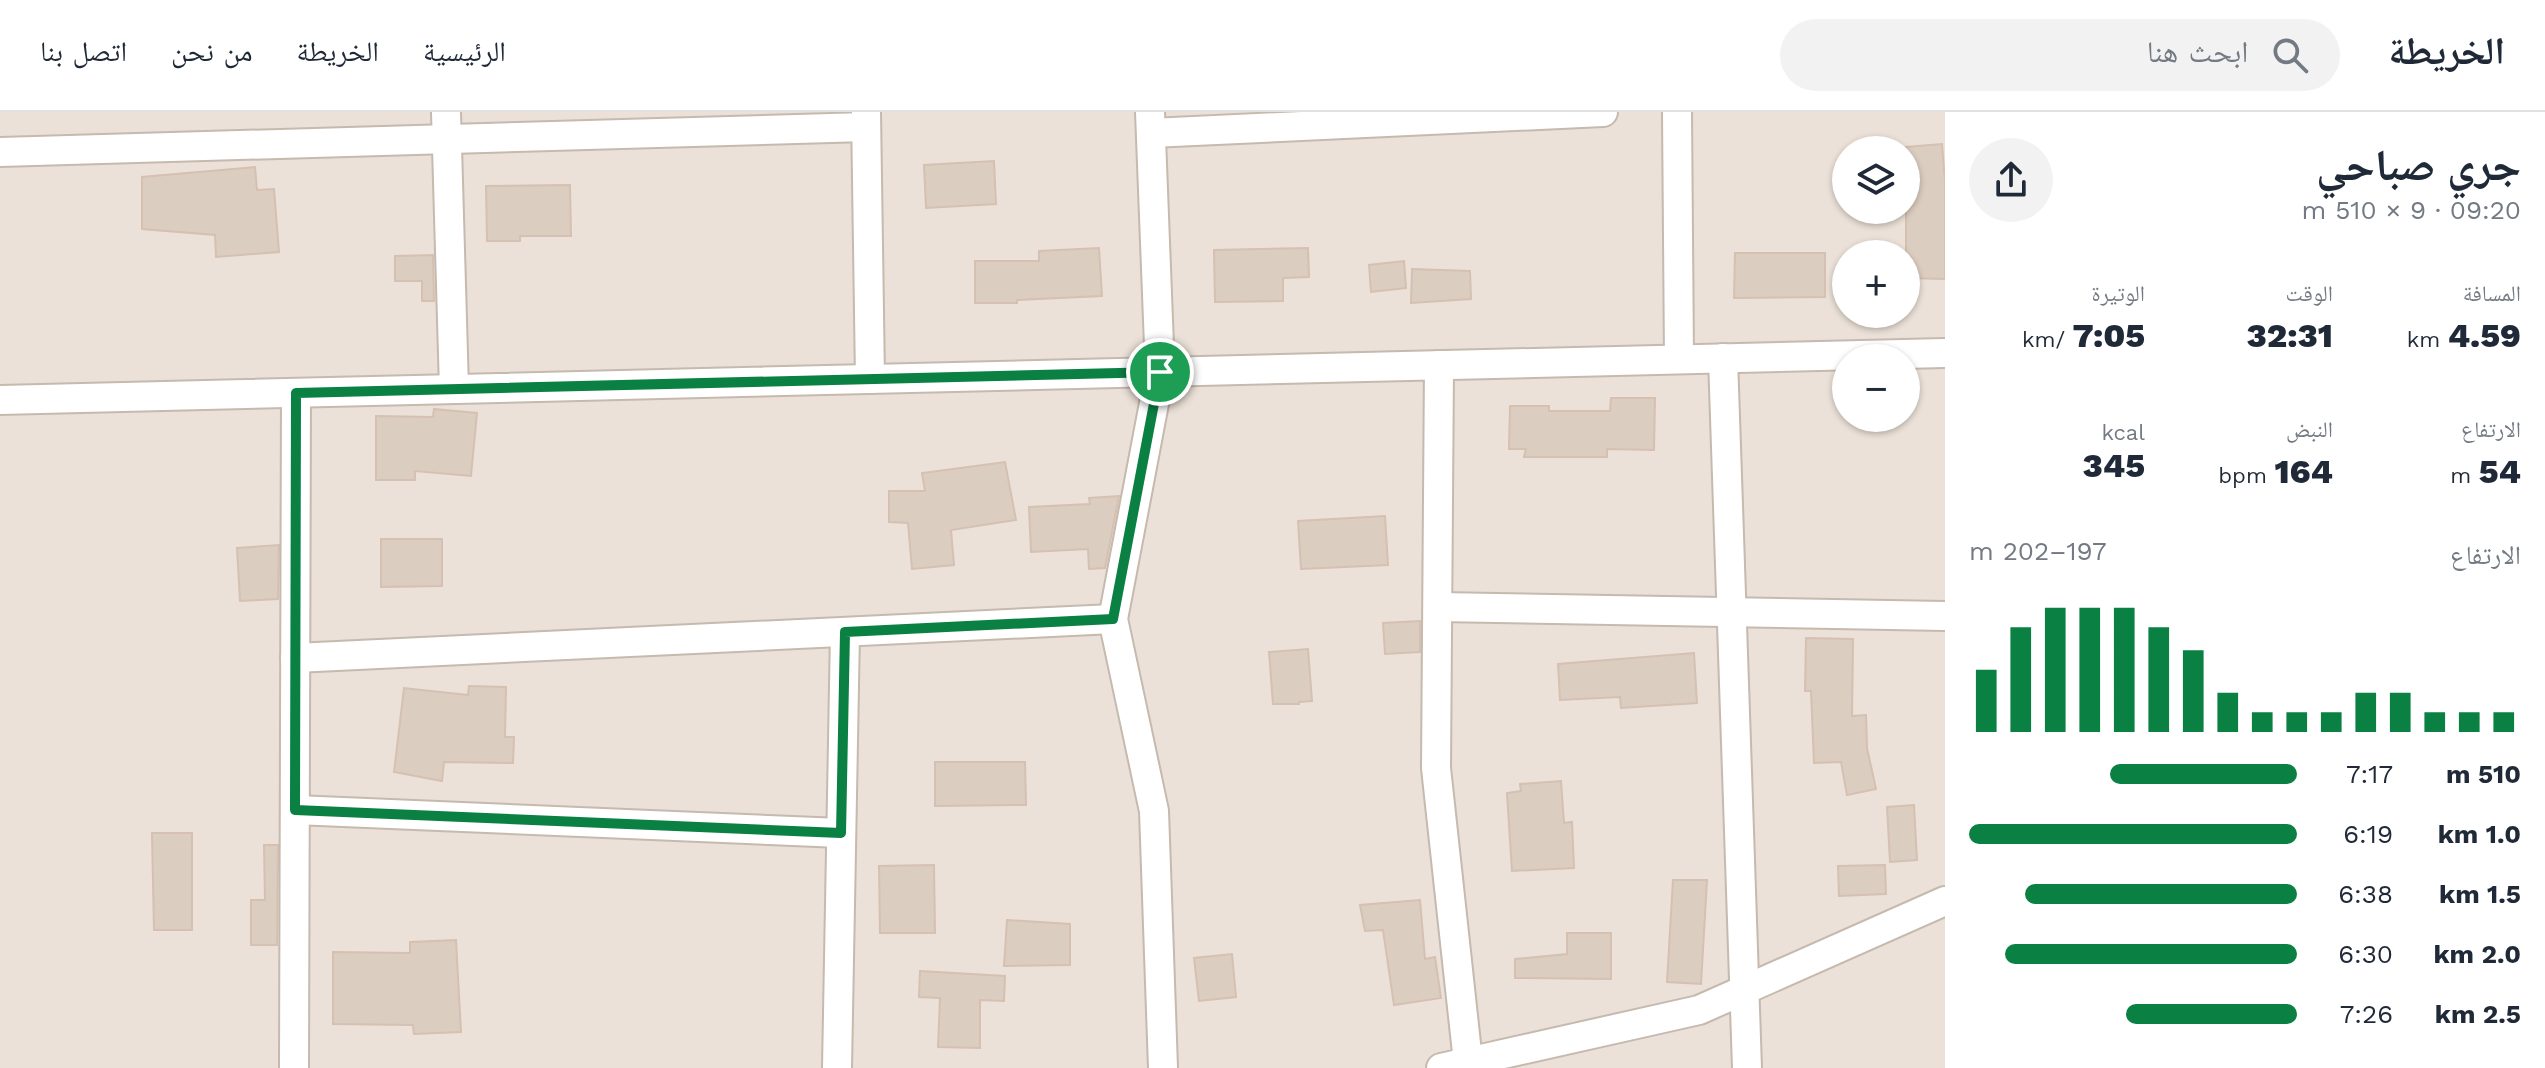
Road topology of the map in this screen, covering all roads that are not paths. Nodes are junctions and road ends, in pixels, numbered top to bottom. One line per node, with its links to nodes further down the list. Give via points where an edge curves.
1 (1603, 112): 3 (street)
2 (1677, 112): 10 (street)
3 (1420, 116): 5 (street)
4 (866, 120): 6 (street); 13 (street)
5 (1151, 123): 12 (street)
6 (446, 125): 7 (street); 14 (street)
7 (0, 152)
8 (1945, 353): 9 (street)
9 (1723, 358): 10 (street); 18 (street)
10 (1679, 359): 11 (street)
11 (1439, 365): 12 (street); 17 (street)
12 (1160, 372): 13 (street); 20 (street)
13 (870, 379): 14 (street)
14 (454, 389): 15 (street)
15 (296, 393): 16 (street); 22 (street)
16 (0, 400)
17 (1438, 607): 18 (street); 27 (street, via 1436,768)
18 (1732, 612): 19 (street); 26 (street)
19 (1945, 616)
20 (1113, 619): 21 (street); 30 (street, via 1154,811)
21 (845, 632): 22 (street); 24 (street)
22 (295, 658): 23 (street)
23 (295, 810): 24 (street); 28 (street)
24 (841, 833): 29 (street)
25 (1945, 901): 26 (street)
26 (1745, 990): 27 (street, via 1699,1010); 31 (street)
27 (1454, 1065)
28 (294, 1068)
29 (837, 1068)
30 (1163, 1068)
31 (1747, 1068)

